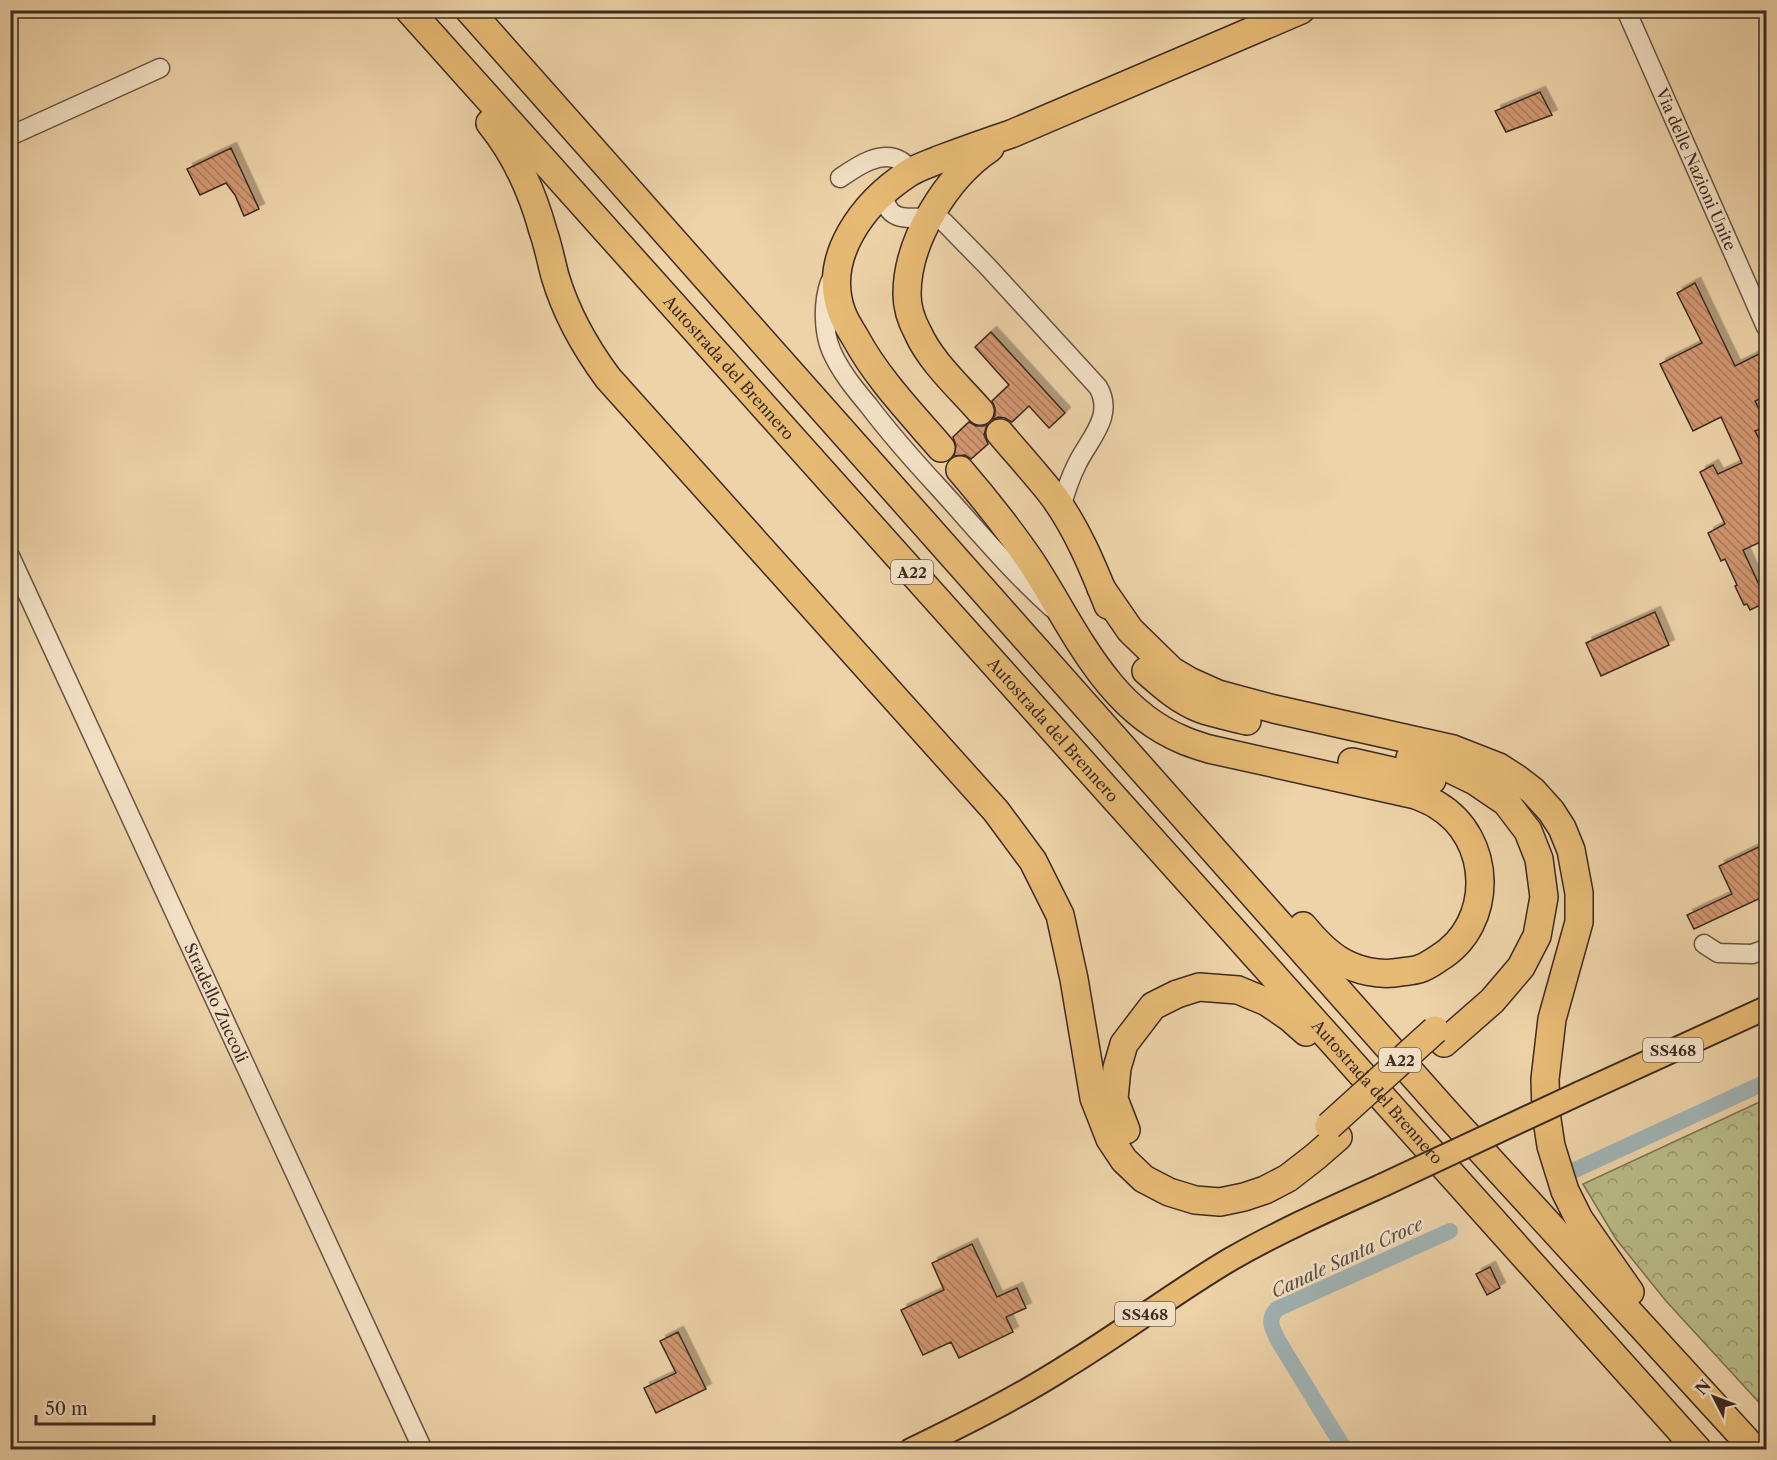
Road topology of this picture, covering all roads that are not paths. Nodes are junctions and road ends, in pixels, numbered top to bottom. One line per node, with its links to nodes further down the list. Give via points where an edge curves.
1 (399, 10): 28 (highway, via 516,159 543,229 555,278 577,330 608,378 996,811 1033,861 1060,915 1094,1098 1110,1139 1124,1160 1144,1179 1169,1192 1220,1202 1255,1194 1287,1178 1315,1157)
2 (409, 10): 29 (highway, Autostrada del Brennero / A22)
3 (469, 10): 23 (highway, A22)
4 (1626, 10): 14 (street, Via delle Nazioni Unite)
5 (1296, 12): 7 (highway)
6 (159, 68): 8 (street)
7 (1011, 134): 9 (highway); 12 (highway, via 968,165 943,193)
8 (10, 136)
9 (911, 172): 10 (street, via 903,161 888,156 861,163); 11 (highway)
10 (840, 178)
11 (884, 193): 12 (street, via 889,210 897,217); 13 (highway, via 850,232)
12 (932, 215): 15 (highway, via 915,250 909,274 910,313 927,350); 19 (street, via 945,222 988,267 1102,395 1100,424 1074,471)
13 (840, 255): 17 (highway, via 835,284 842,313 887,386); 22 (street, via 827,290 825,320 829,346 838,365 916,462 1028,586)
14 (1767, 327)
15 (980, 411)
16 (1000, 433): 19 (highway)
17 (941, 448)
18 (960, 470): 22 (highway, via 995,511)
19 (1061, 508): 21 (highway)
20 (10, 556): 31 (street, Stradello Zuccoli)
21 (1101, 588): 27 (highway, via 1124,643 1145,670 1182,700 1203,710 1274,729 1440,764 1506,802 1528,831 1539,860 1544,897 1537,936 1521,967 1492,1001); 30 (highway, via 1130,630 1172,671 1189,681 1274,710 1453,749 1516,778 1551,811 1571,850 1579,893 1579,922 1552,1019 1545,1079 1551,1146 1565,1191 1579,1219)
22 (1068, 622): 23 (highway, via 1115,692 1136,711 1182,740 1416,795 1437,805 1464,830 1479,861 1478,902 1468,928 1446,954 1421,969 1389,974 1364,971 1339,960 1313,938 1278,897); 27 (highway, via 1179,717 1223,734 1413,774 1452,786 1479,799 1494,812 1518,846 1525,866 1528,903 1524,920 1512,951 1498,971)
23 (1051, 666): 30 (highway, A22, via 1437,1102)
24 (1704, 944): 25 (street, via 1718,953 1752,954)
25 (1767, 949)
26 (1767, 1008): 32 (main road, SS468, bridge, via 1306,1220 1177,1292 1015,1398)
27 (1439, 1037): 28 (highway, bridge)
28 (1333, 1131): 29 (highway, via 1270,1170 1236,1183 1196,1184 1157,1167 1131,1140 1114,1099 1124,1044 1154,1006 1178,993 1199,987 1238,990 1289,1017)
29 (1414, 1134): 33 (highway, Autostrada del Brennero / A22)
30 (1687, 1375): 34 (highway, A22)
31 (423, 1449)
32 (911, 1449)
33 (1698, 1449)
34 (1755, 1449)

